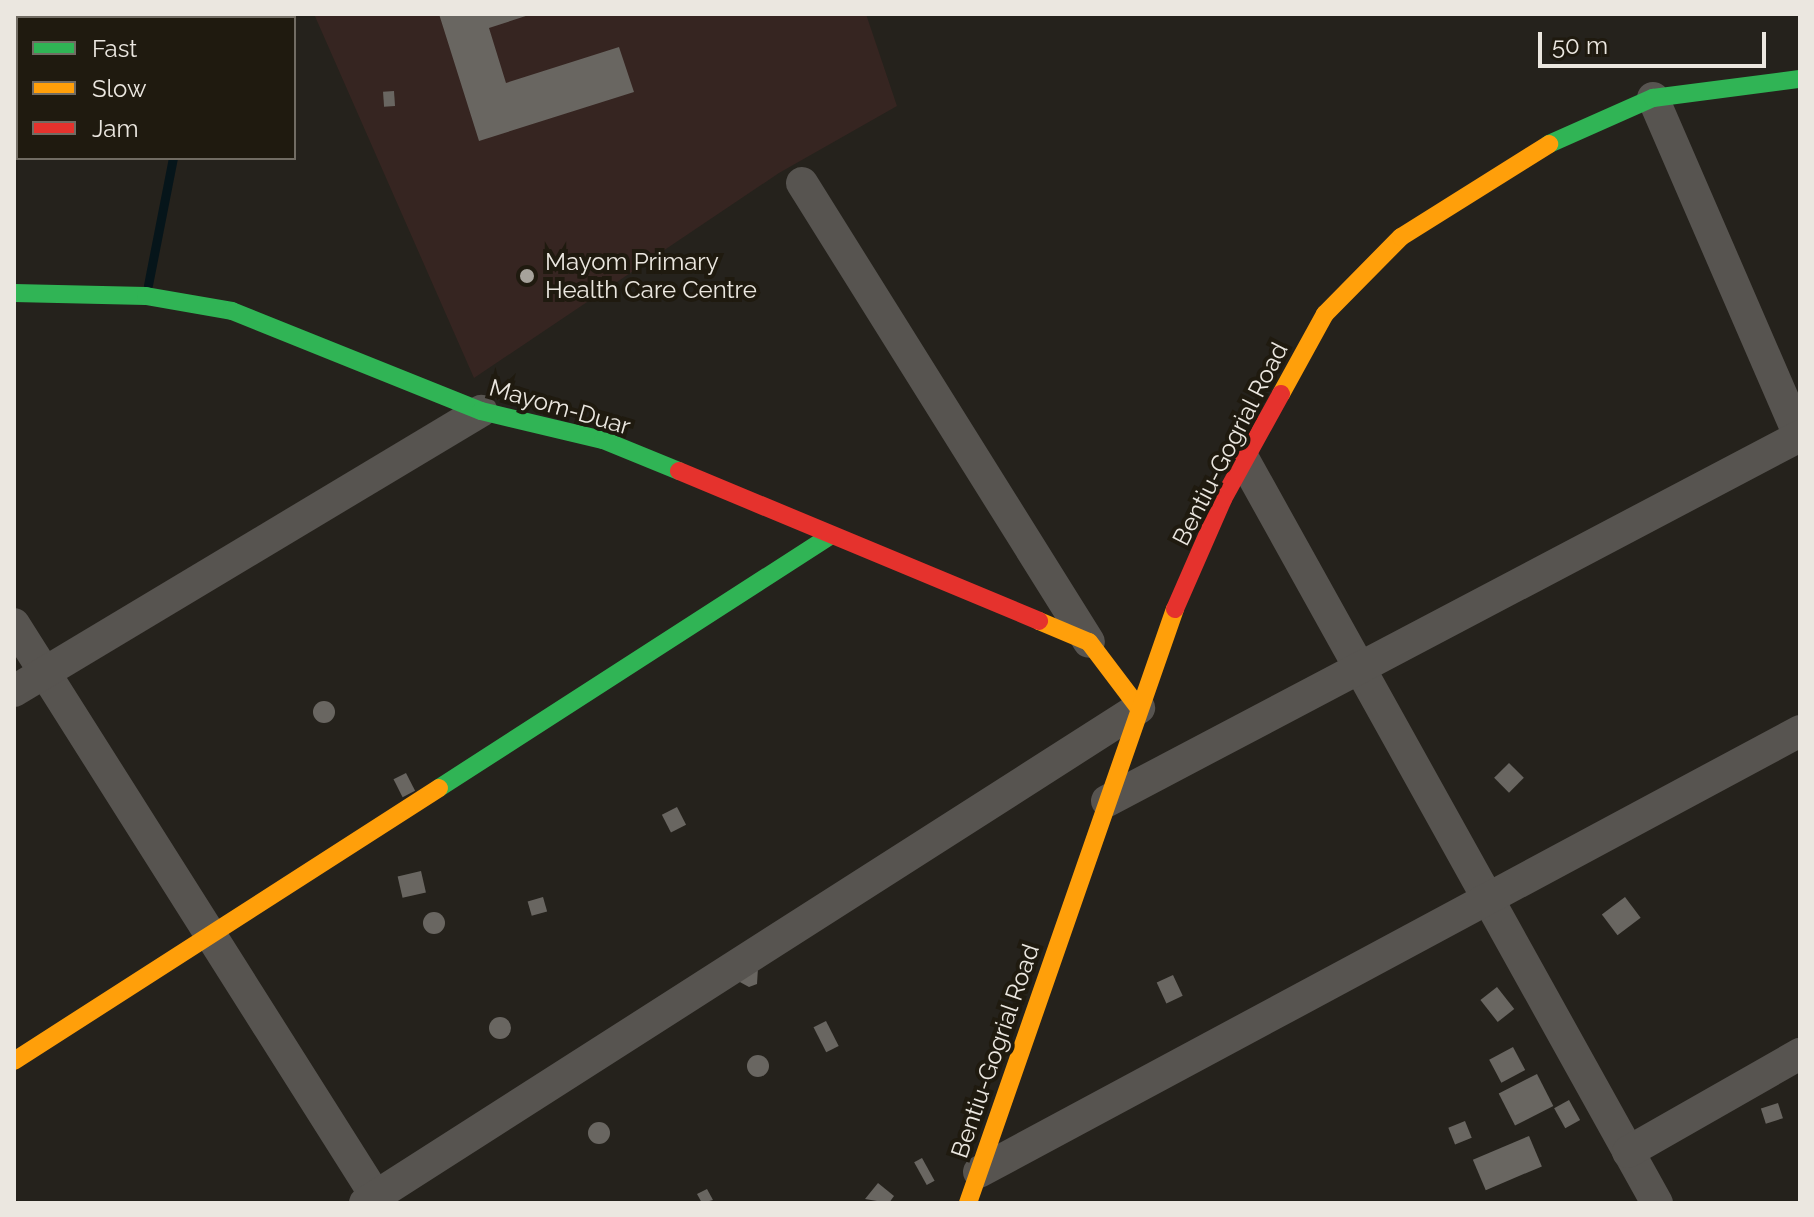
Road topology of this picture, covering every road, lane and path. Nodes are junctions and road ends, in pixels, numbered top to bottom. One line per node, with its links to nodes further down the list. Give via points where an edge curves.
1 (1800, 79): 2 (street, Bentiu-Gogrial Road)
2 (1653, 98): 6 (street); 7 (street, Bentiu-Gogrial Road, via 1547,145 1401,237 1325,314)
3 (802, 183): 10 (street)
4 (14, 293): 5 (street, Mayom-Duar, via 146,296 232,311)
5 (481, 411): 8 (street, Mayom-Duar, via 603,440); 12 (street)
6 (1800, 437): 11 (street)
7 (1244, 460): 11 (street); 14 (street, Bentiu-Gogrial Road, via 1176,608)
8 (831, 535): 10 (street, Mayom-Duar); 18 (street)
9 (14, 624): 12 (street)
10 (1089, 642): 14 (street)
11 (1361, 670): 16 (street); 17 (street)
12 (45, 673): 13 (street); 18 (street)
13 (14, 691)
14 (1139, 708): 16 (street, Bentiu-Gogrial Road); 23 (street)
15 (1800, 731): 17 (street)
16 (1107, 801): 22 (street, Bentiu-Gogrial Road)
17 (1486, 896): 21 (street); 22 (street)
18 (211, 936): 20 (street); 23 (street)
19 (1800, 1054): 21 (street)
20 (14, 1061)
21 (1628, 1152): 25 (street)
22 (979, 1172): 24 (street, Bentiu-Gogrial Road)
23 (374, 1201)
24 (968, 1203)
25 (1657, 1203)

